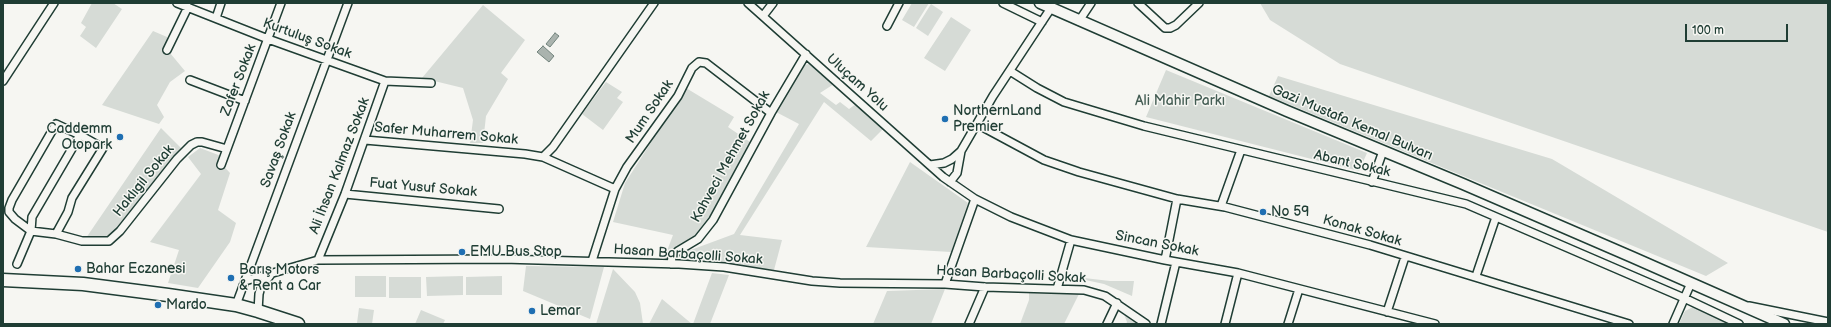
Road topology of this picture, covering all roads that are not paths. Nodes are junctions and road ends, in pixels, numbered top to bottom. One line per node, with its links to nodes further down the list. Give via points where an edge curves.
1 (54, 3): 28 (street)
2 (177, 3): 15 (street, Kurtuluş Sokak)
3 (221, 3): 18 (street)
4 (281, 3): 22 (street, Zafer Sokak)
5 (348, 3): 25 (street, Savaş Sokak)
6 (654, 3): 40 (street, via 553,147)
7 (748, 3): 17 (street, Uluçam Yolu)
8 (772, 3): 17 (street)
9 (899, 3): 21 (street)
10 (1003, 3): 20 (street)
11 (1040, 3): 16 (main road, Gazi Mustafa Kemal Bulvarı)
12 (1091, 3): 19 (street)
13 (1138, 3): 14 (street, via 1165,28 1176,25)
14 (1199, 3)
15 (188, 7): 18 (street, Kurtuluş Sokak); 23 (street)
16 (1051, 8): 19 (main road, Gazi Mustafa Kemal Bulvarı); 20 (street)
17 (763, 16): 24 (street, Uluçam Yolu)
18 (216, 18): 22 (street, Kurtuluş Sokak)
19 (1079, 21): 39 (main road, Gazi Mustafa Kemal Bulvarı)
20 (1042, 22): 26 (street)
21 (887, 26)
22 (268, 39): 25 (street, Kurtuluş Sokak); 31 (street, Zafer Sokak)
23 (167, 50)
24 (806, 54): 32 (street, Kahveci Mehmet Sokak); 42 (street, Uluçam Yolu)
25 (326, 60): 29 (street, Kurtuluş Sokak); 66 (street, Savaş Sokak)
26 (1010, 71): 33 (street); 37 (street, Abant Sokak, via 1064,102 1144,126)
27 (190, 80): 31 (street)
28 (3, 81)
29 (385, 81): 30 (street, Kurtuluş Sokak); 35 (street, Ali İhsan Kalmaz Sokak)
30 (431, 83)
31 (245, 101): 36 (street, Zafer Sokak)
32 (771, 113): 45 (street, Mum Sokak, via 706,63 698,62); 61 (street, Kahveci Mehmet Sokak, via 707,230 698,239 678,251 672,257)
33 (977, 124): 38 (street); 48 (street, Konak Sokak, via 1044,160)
34 (80, 135): 52 (street, via 32,217); 52 (street, via 56,124 12,200 9,212); 53 (street, via 103,148 72,198 68,212)
35 (365, 140): 40 (street, Safer Muharrem Sokak); 46 (street, Ali İhsan Kalmaz Sokak)
36 (227, 149): 41 (street, Zafer Sokak); 53 (street, Haklıgil Sokak, via 202,142 191,145 114,238 105,242 82,241)
37 (1241, 150): 44 (street, Abant Sokak); 49 (street)
38 (961, 151): 42 (street, via 944,163); 43 (street, via 956,173)
39 (1383, 151): 44 (street); 67 (main road, Gazi Mustafa Kemal Bulvarı)
40 (543, 157): 45 (street, Safer Muharrem Sokak)
41 (221, 165)
42 (930, 165): 43 (street, Uluçam Yolu)
43 (950, 182): 47 (street, Sincan Sokak)
44 (1372, 182): 51 (street, Abant Sokak, via 1466,204)
45 (615, 189): 58 (street, Mum Sokak)
46 (345, 194): 50 (street, Fuat Yusuf Sokak); 56 (street, Ali İhsan Kalmaz Sokak)
47 (975, 199): 54 (street, Sincan Sokak, via 1011,217); 68 (street)
48 (1177, 199): 49 (street, Konak Sokak); 57 (street)
49 (1222, 206): 55 (street, Konak Sokak, via 1370,245)
50 (499, 209)
51 (1496, 217): 64 (street); 72 (street, Abant Sokak)
52 (30, 231): 53 (street, Haklıgil Sokak); 60 (street)
53 (56, 234)
54 (1071, 240): 57 (street, Sincan Sokak); 70 (street)
55 (1405, 257): 64 (street, Konak Sokak); 77 (street)
56 (318, 260): 58 (street, Hasan Barbaçolli Sokak); 62 (street, Hasan Barbaçolli Sokak)
57 (1165, 260): 59 (street, Sincan Sokak)
58 (592, 261): 61 (street, Hasan Barbaçolli Sokak)
59 (1176, 262): 63 (street, Sincan Sokak); 83 (street)
60 (17, 264)
61 (671, 264): 68 (street, Hasan Barbaçolli Sokak, via 724,267 812,281)
62 (272, 273): 66 (street, Hasan Barbaçolli Sokak); 76 (street, via 261,287)
63 (1238, 273): 71 (street, Sincan Sokak); 84 (street)
64 (1476, 276): 87 (street, Konak Sokak)
65 (3, 280): 75 (main road, via 83,284)
66 (245, 281): 75 (street, Savaş Sokak)
67 (1691, 283): 72 (street); 74 (main road, Gazi Mustafa Kemal Bulvarı)
68 (945, 284): 69 (street, Hasan Barbaçolli Sokak)
69 (985, 287): 70 (street, Hasan Barbaçolli Sokak); 80 (street)
70 (1057, 289): 73 (street, Hasan Barbaçolli Sokak, via 1084,290 1105,296)
71 (1299, 289): 77 (street, Sincan Sokak); 85 (street)
72 (1684, 298): 88 (street); 89 (street, Abant Sokak)
73 (1117, 303): 81 (street); 82 (street, Hasan Barbaçolli Sokak)
74 (1733, 303): 78 (street); 90 (main road, Gazi Mustafa Kemal Bulvarı)
75 (236, 305): 76 (main road)
76 (258, 311): 79 (main road)
77 (1388, 312): 86 (street, Sincan Sokak)
78 (1828, 322)
79 (298, 324)
80 (969, 324)
81 (1107, 324)
82 (1146, 324)
83 (1161, 324)
84 (1225, 324)
85 (1288, 324)
86 (1435, 324)
87 (1629, 324)
88 (1673, 324)
89 (1739, 324)
90 (1784, 324)

